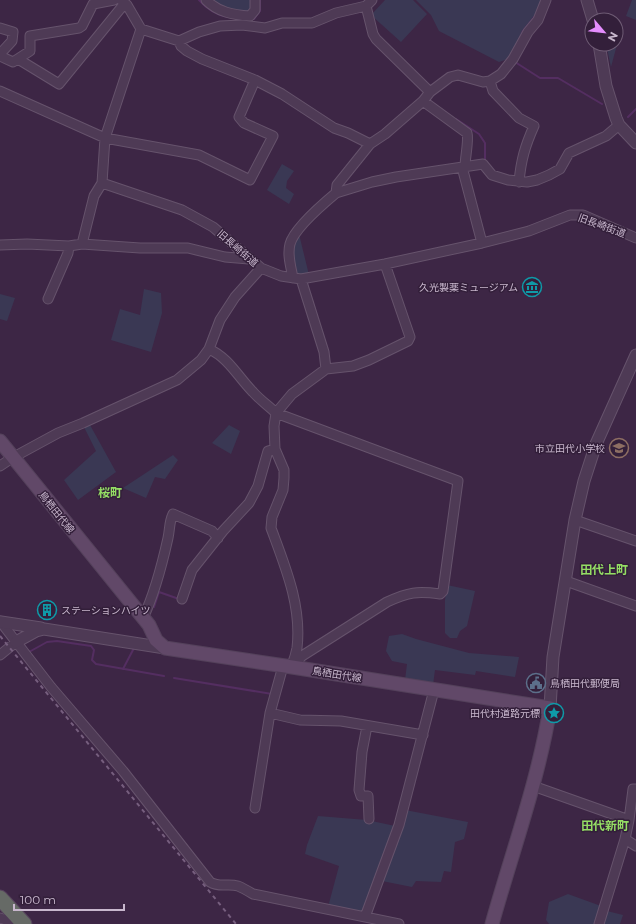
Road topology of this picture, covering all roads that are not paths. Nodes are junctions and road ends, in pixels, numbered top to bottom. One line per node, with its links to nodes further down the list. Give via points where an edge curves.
1 (114, 0): 16 (street, via 93,4 79,28 30,36 30,51)
2 (206, 0): 9 (street, via 217,9)
3 (255, 0): 9 (street, via 253,14)
4 (546, 0): 18 (street, via 538,20 528,32 507,69)
5 (587, 0): 8 (street)
6 (123, 2): 12 (street); 16 (street, via 59,84)
7 (369, 3): 10 (street, via 307,24 282,23 265,28); 20 (street, via 376,39)
8 (591, 12)
9 (244, 16): 10 (street)
10 (242, 25): 13 (street, via 220,26)
11 (0, 28): 15 (street, via 13,32 12,41)
12 (141, 29): 13 (street); 23 (street)
13 (179, 41): 17 (street, via 187,51 202,59)
14 (600, 52): 22 (street, via 606,86)
15 (0, 55): 16 (street, via 13,62)
16 (18, 59)
17 (255, 80): 23 (street, via 239,118 272,136 250,180 199,154); 25 (street, via 282,94 334,128)
18 (490, 81): 20 (street, via 483,82 458,75 450,77); 27 (street, via 493,91 519,118 534,126 521,162)
19 (0, 91): 23 (street)
20 (430, 92): 21 (street)
21 (423, 101): 25 (street); 26 (street, via 467,133)
22 (619, 125): 24 (street); 27 (street, via 606,136 569,153 560,168 549,175)
23 (105, 138): 28 (street)
24 (636, 143)
25 (370, 144): 29 (street, via 337,185)
26 (463, 167): 27 (street, via 483,164 492,175); 29 (street, via 390,178); 31 (street)
27 (519, 182)
28 (102, 183): 32 (street, via 94,196); 35 (street, 旧長崎街道, via 182,210 213,227)
29 (336, 193): 38 (street, via 313,213 290,243 289,256)
30 (636, 238): 31 (street, 旧長崎街道, via 577,214 570,214 529,231)
31 (482, 243): 36 (street, 旧長崎街道)
32 (82, 244): 34 (street); 35 (street, via 188,248 224,257)
33 (0, 245): 34 (street)
34 (69, 246): 39 (street)
35 (249, 259): 37 (street, 旧長崎街道)
36 (385, 264): 38 (street, 旧長崎街道); 42 (street, via 410,338 353,366)
37 (261, 268): 38 (street, 旧長崎街道); 40 (street, via 234,297 220,320)
38 (297, 279): 42 (street, via 324,352)
39 (48, 299)
40 (209, 349): 43 (street, via 229,362 254,393); 46 (street, via 201,360 177,380 58,433)
41 (636, 355): 48 (street, via 596,444)
42 (326, 369): 43 (street, via 292,394)
43 (276, 413): 45 (street); 60 (street, via 458,481 443,591 440,594 414,592 387,602)
44 (0, 441): 46 (main road, 鳥栖田代線)
45 (275, 449): 49 (street, via 268,451 258,486 249,503); 60 (street, via 284,470 284,478 283,490 272,517 271,528 294,596 297,619 297,648)
46 (12, 458): 47 (street); 54 (main road, 鳥栖田代線)
47 (0, 466)
48 (575, 520): 50 (street); 51 (street)
49 (218, 538): 52 (street, via 192,570); 54 (street, via 212,531 173,514 169,521 168,536 150,604)
50 (636, 541)
51 (566, 581): 53 (street); 62 (street, via 553,657)
52 (182, 599)
53 (636, 606)
54 (143, 618): 58 (main road, 鳥栖田代線, via 156,640)
55 (0, 621): 56 (street); 57 (street)
56 (44, 629): 57 (street, via 36,630); 58 (street)
57 (16, 642): 59 (street); 74 (street, via 72,713 128,777 210,882 216,886 239,886 253,894)
58 (165, 648): 60 (main road, 鳥栖田代線)
59 (0, 655)
60 (288, 666): 61 (main road, 鳥栖田代線); 63 (street)
61 (434, 690): 62 (main road, 鳥栖田代線); 65 (street)
62 (550, 708): 66 (main road)
63 (270, 713): 64 (street, via 300,720 341,721); 68 (street)
64 (367, 726): 65 (street); 69 (street, via 359,790 361,796 368,796)
65 (423, 735): 74 (street, via 399,825)
66 (533, 786): 70 (street); 78 (main road)
67 (636, 789): 70 (street, via 633,789)
68 (255, 808)
69 (369, 819)
70 (629, 820): 71 (street)
71 (625, 839): 72 (street); 79 (street)
72 (636, 846)
73 (0, 898): 76 (highway)
74 (365, 917): 77 (street)
75 (0, 918): 76 (street)
76 (23, 923)
77 (399, 924)
78 (492, 924)
79 (601, 924)

